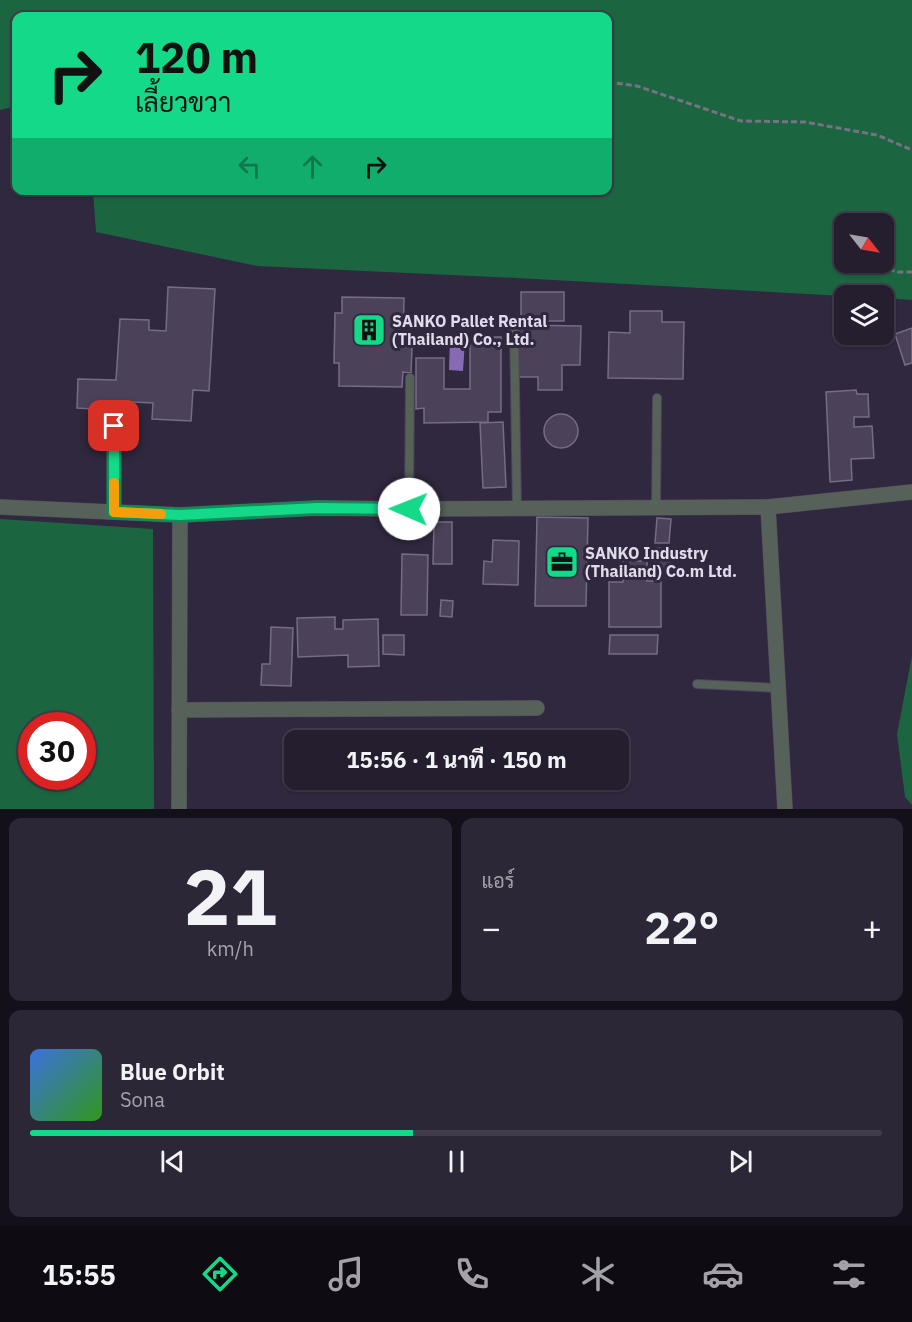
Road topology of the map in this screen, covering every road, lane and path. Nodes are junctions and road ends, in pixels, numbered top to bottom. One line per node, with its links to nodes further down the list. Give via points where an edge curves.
1 (612, 83): 2 (path, via 637,86 741,121 805,122 877,135)
2 (912, 150)
3 (894, 272): 4 (path)
4 (912, 272)
5 (514, 327): 14 (lane)
6 (410, 378): 13 (lane)
7 (657, 398): 12 (lane)
8 (114, 426): 15 (lane)
9 (912, 492): 11 (street)
10 (0, 507): 15 (street)
11 (768, 507): 12 (street); 18 (street)
12 (656, 508): 14 (street)
13 (409, 509): 14 (street); 16 (street, via 317,508)
14 (517, 509)
15 (114, 512): 16 (street)
16 (180, 515): 20 (street)
17 (697, 684): 18 (lane)
18 (778, 688): 22 (street)
19 (537, 708): 20 (street)
20 (179, 710): 21 (street)
21 (179, 809)
22 (785, 809)

